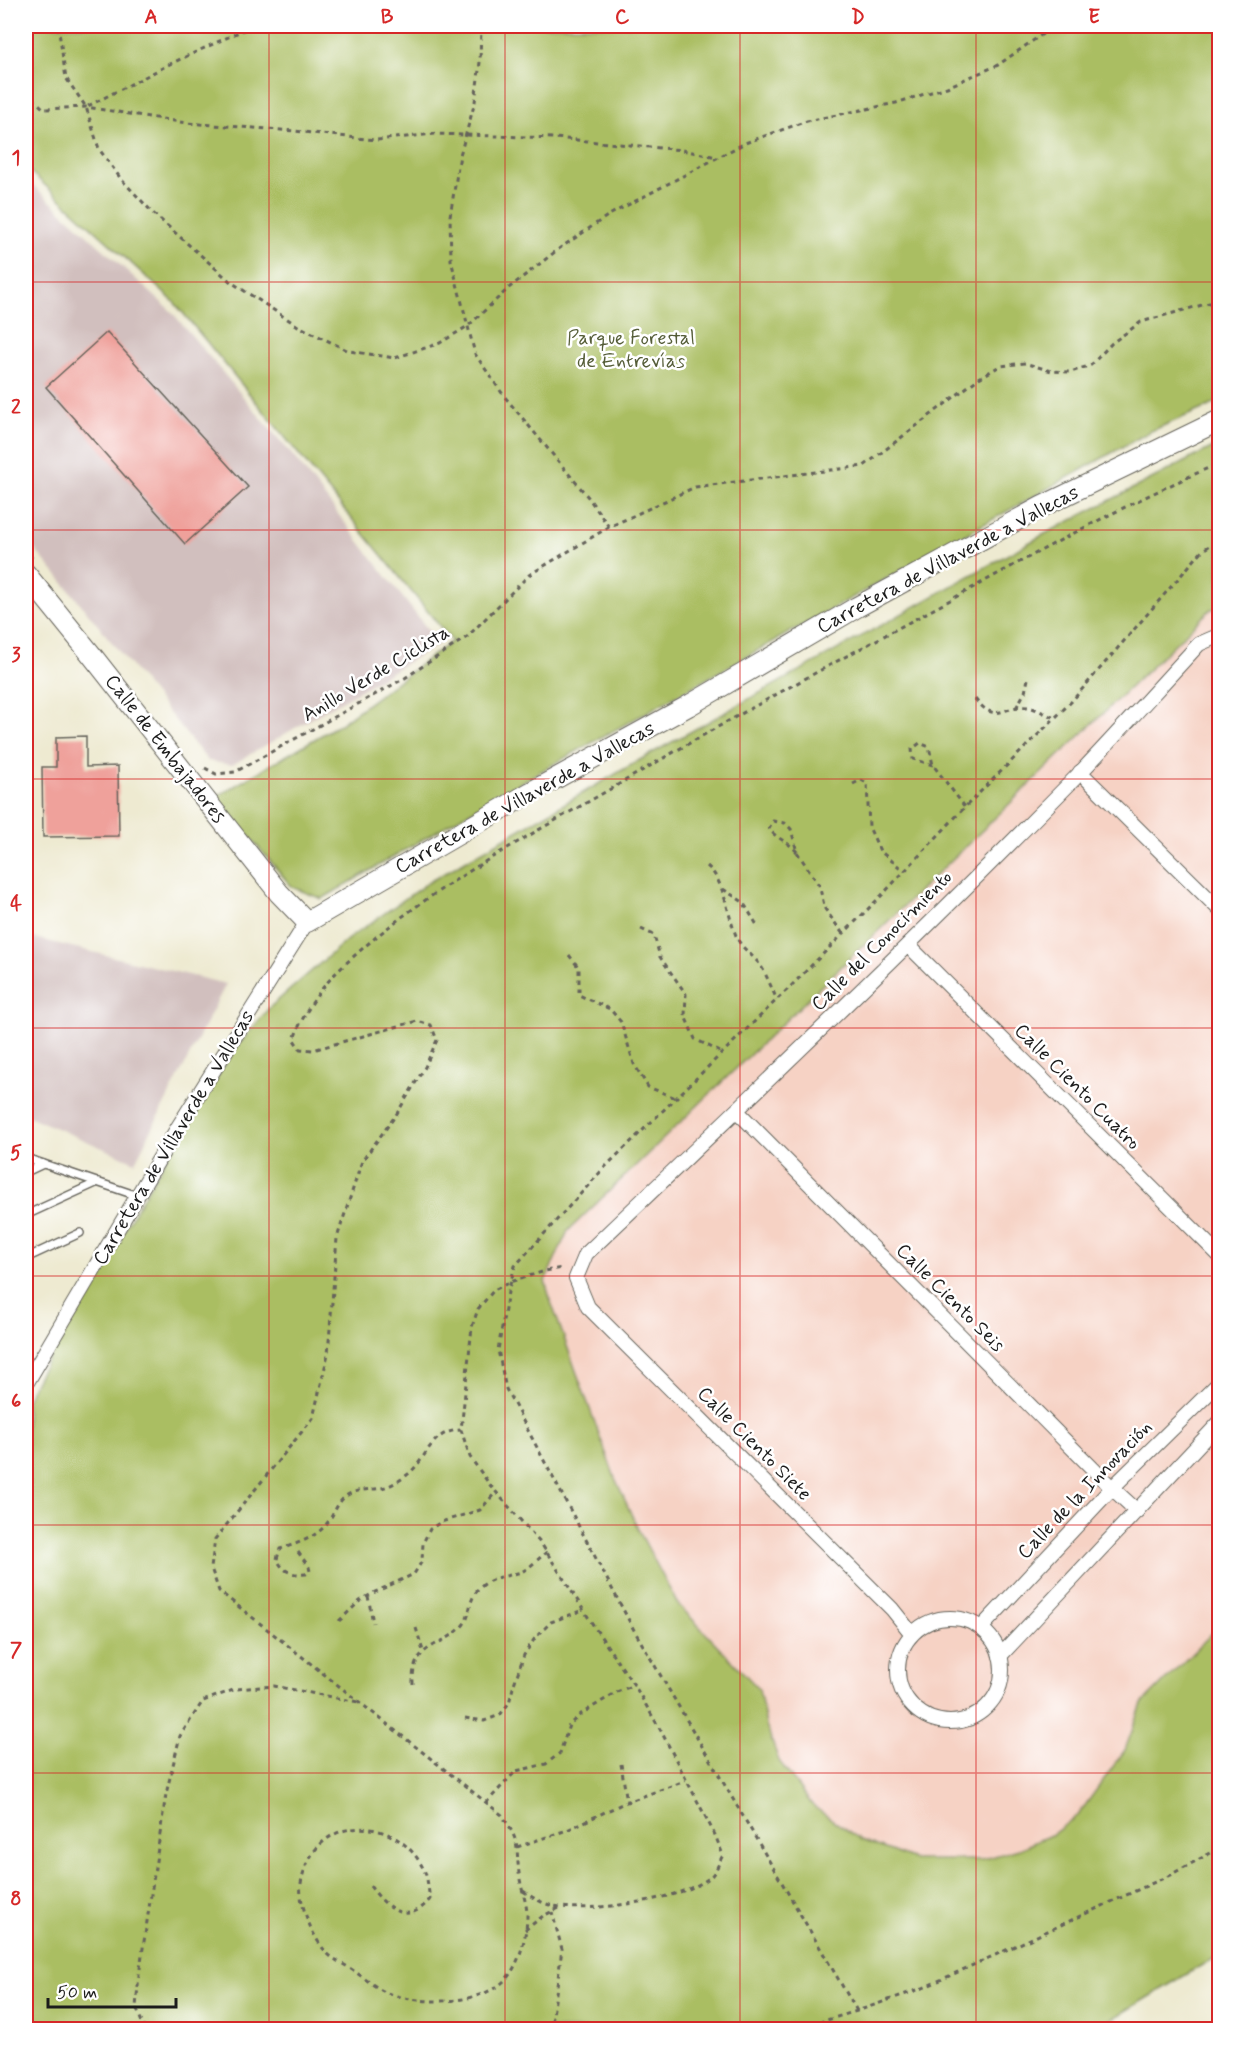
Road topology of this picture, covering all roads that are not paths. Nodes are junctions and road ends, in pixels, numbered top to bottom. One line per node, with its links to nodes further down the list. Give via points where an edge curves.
1 (1220, 420): 6 (main road, Carretera de Villaverde a Vallecas, via 1041,507 857,607)
2 (32, 569): 6 (main road, Calle de Embajadores, via 97,662 279,893)
3 (1220, 635): 4 (street, Calle del Conocimiento, via 1199,644)
4 (1080, 772): 5 (street); 7 (street, Calle del Conocimiento)
5 (1220, 910)
6 (307, 922): 13 (street, Carretera de Villaverde a Vallecas)
7 (908, 945): 8 (street, Calle del Conocimiento); 16 (street, Calle Ciento Cuatro)
8 (737, 1111): 18 (street, Calle del Conocimiento, via 586,1254); 22 (street, Calle Ciento Seis)
9 (26, 1158): 10 (lane)
10 (44, 1164): 11 (lane); 12 (lane)
11 (26, 1172)
12 (98, 1182): 13 (lane); 14 (lane)
13 (138, 1196): 20 (street, Carretera de Villaverde a Vallecas)
14 (26, 1215)
15 (80, 1233): 17 (lane)
16 (1220, 1256)
17 (26, 1257)
18 (579, 1272): 25 (street, Calle Ciento Siete, via 588,1307 892,1609)
19 (1220, 1382): 22 (street, Calle de la Innovación)
20 (26, 1384)
21 (1220, 1422): 23 (street)
22 (1112, 1488): 23 (street, Calle Ciento Seis); 24 (street, Calle de la Innovación)
23 (1137, 1511): 26 (street)
24 (981, 1628): 25 (street, via 964,1620 945,1618 927,1623); 26 (street)
25 (912, 1634): 26 (street, via 901,1650 900,1685 908,1701 937,1720 973,1717 987,1706 1002,1674)
26 (1000, 1656)

